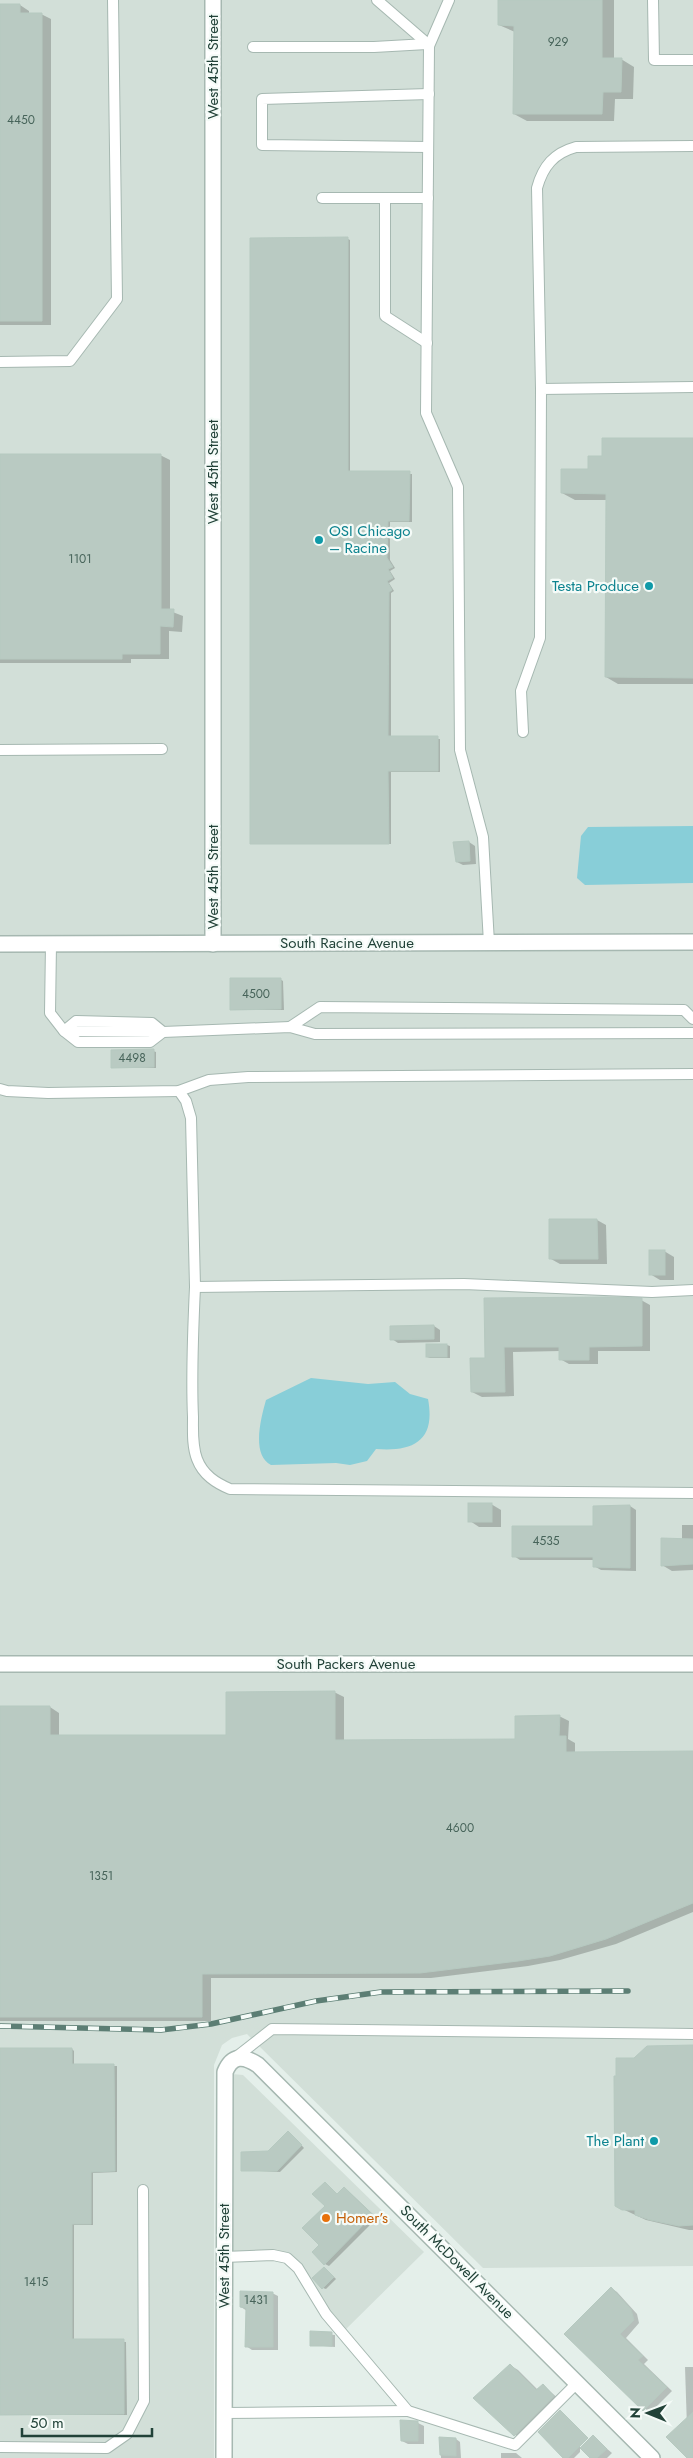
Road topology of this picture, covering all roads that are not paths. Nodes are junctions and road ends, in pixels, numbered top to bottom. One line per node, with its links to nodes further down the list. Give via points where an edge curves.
1 (113, 0): 16 (lane, via 117,299 70,361)
2 (213, 0): 26 (street, West 45th Street)
3 (377, 0): 6 (lane)
4 (449, 0): 6 (lane)
5 (653, 0): 8 (lane, via 654,60)
6 (428, 45): 7 (lane); 9 (lane)
7 (253, 47)
8 (693, 60)
9 (429, 94): 10 (lane); 10 (lane, via 262,99 262,145)
10 (428, 146): 14 (lane)
11 (693, 146): 18 (lane, via 576,147 563,151 542,171 537,188)
12 (322, 198): 13 (lane)
13 (385, 198): 14 (lane); 15 (lane, via 385,316)
14 (428, 198): 15 (lane)
15 (427, 343): 22 (lane, via 426,413 458,486 460,750 483,837)
16 (0, 362)
17 (693, 387): 18 (lane)
18 (542, 389): 19 (lane, via 540,638 520,691)
19 (523, 732)
20 (162, 749): 21 (lane)
21 (0, 750)
22 (490, 942): 23 (street, South Racine Avenue); 26 (street, South Racine Avenue)
23 (693, 942)
24 (0, 944): 25 (street, South Racine Avenue)
25 (51, 944): 26 (street, South Racine Avenue); 29 (lane, via 50,1013)
26 (213, 944)
27 (693, 1019): 28 (lane, via 684,1010 320,1007)
28 (290, 1027): 30 (lane); 31 (lane, via 315,1034)
29 (64, 1031): 30 (lane, via 76,1021 152,1023); 30 (lane, via 78,1042 150,1042)
30 (163, 1032)
31 (693, 1033)
32 (693, 1074): 34 (lane, via 248,1077 209,1080)
33 (0, 1089): 34 (lane, via 48,1093)
34 (179, 1091): 35 (lane, via 191,1118)
35 (195, 1287): 36 (lane, via 464,1284 652,1292); 37 (lane, via 194,1448 205,1473 215,1483 230,1489)
36 (693, 1290)
37 (693, 1493)
38 (0, 1664): 39 (street, South Packers Avenue)
39 (693, 1664)
40 (693, 2034): 41 (lane, via 272,2029)
41 (235, 2058): 43 (street, West 45th Street, via 224,2072); 44 (street, South McDowell Avenue, via 242,2057 258,2065)
42 (143, 2190): 47 (lane, via 144,2401 127,2434 107,2448)
43 (224, 2257): 45 (lane, via 274,2255 287,2258 298,2268 326,2314); 46 (street, West 45th Street)
44 (578, 2382): 45 (lane, via 516,2445); 49 (street, South McDowell Avenue)
45 (408, 2412): 46 (lane)
46 (224, 2414): 48 (street, West 45th Street)
47 (0, 2447)
48 (224, 2458)
49 (652, 2458)

